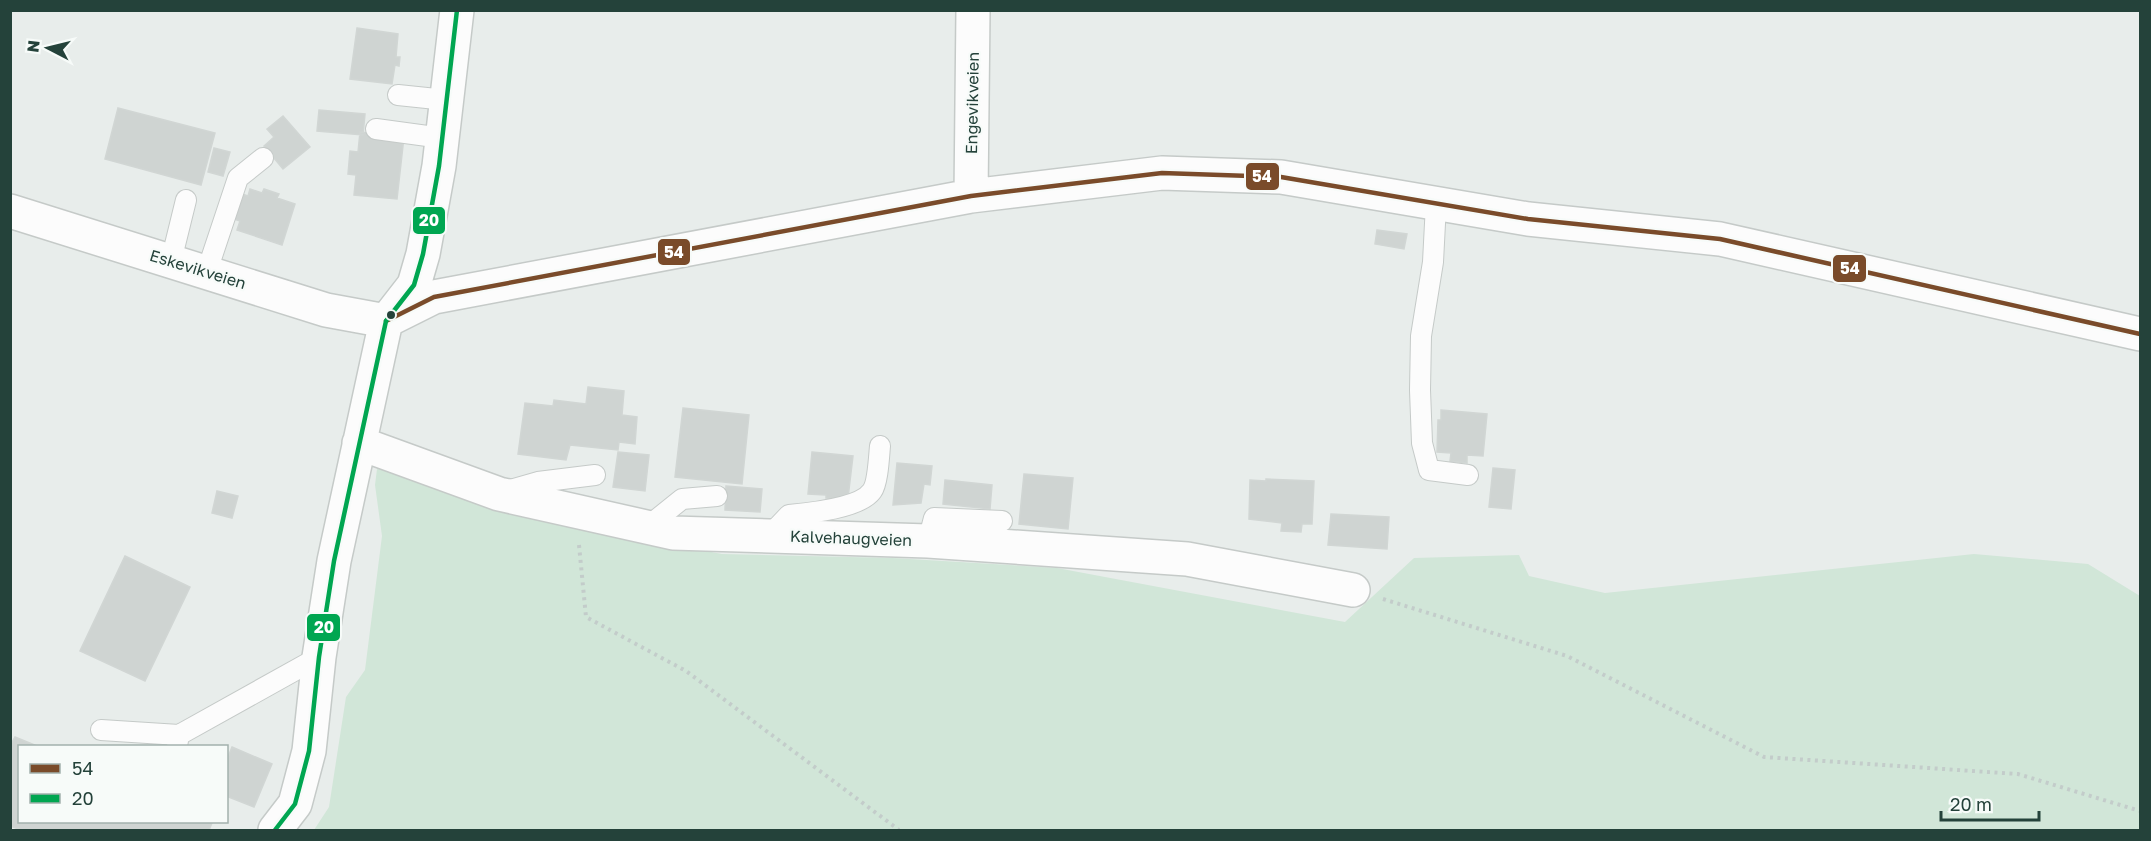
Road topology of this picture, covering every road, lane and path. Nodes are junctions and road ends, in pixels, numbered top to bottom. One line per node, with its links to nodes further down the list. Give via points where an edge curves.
1 (457, 10): 4 (street)
2 (973, 10): 8 (street, Engevikveien)
3 (399, 95): 4 (lane)
4 (446, 100): 6 (street)
5 (376, 129): 6 (lane)
6 (442, 138): 14 (street, via 423,254 414,285)
7 (263, 158): 13 (lane, via 238,178)
8 (971, 196): 10 (street, via 1162,173 1281,177); 14 (street, via 434,297)
9 (186, 200): 12 (lane)
10 (1436, 204): 15 (street, via 1528,219 1720,239); 19 (lane, via 1433,262 1421,336 1422,443 1429,470)
11 (10, 211): 12 (street, Eskevikveien)
12 (171, 261): 13 (street, Eskevikveien)
13 (207, 271): 14 (street, Eskevikveien, via 326,310)
14 (386, 321): 16 (street)
15 (2140, 334)
16 (359, 443): 20 (street, Kalvehaugveien); 28 (street)
17 (880, 446): 25 (lane, via 874,489 865,499 821,512 789,515)
18 (594, 474): 20 (lane, via 538,482)
19 (1468, 475)
20 (499, 494): 22 (street, Kalvehaugveien)
21 (717, 496): 24 (lane, via 682,499)
22 (576, 511): 24 (street, Kalvehaugveien); 33 (path, via 586,617 686,672)
23 (1002, 521): 26 (lane, via 934,518)
24 (646, 528): 25 (street, Kalvehaugveien, via 702,535)
25 (771, 534): 26 (street, Kalvehaugveien)
26 (928, 541): 27 (street, Kalvehaugveien, via 1187,559)
27 (1353, 590): 31 (path, via 1567,656 1764,757 2018,774)
28 (319, 657): 30 (lane); 32 (street, via 309,751 295,804)
29 (101, 730): 30 (lane)
30 (178, 741)
31 (2140, 811)
32 (275, 831)
33 (899, 831)

